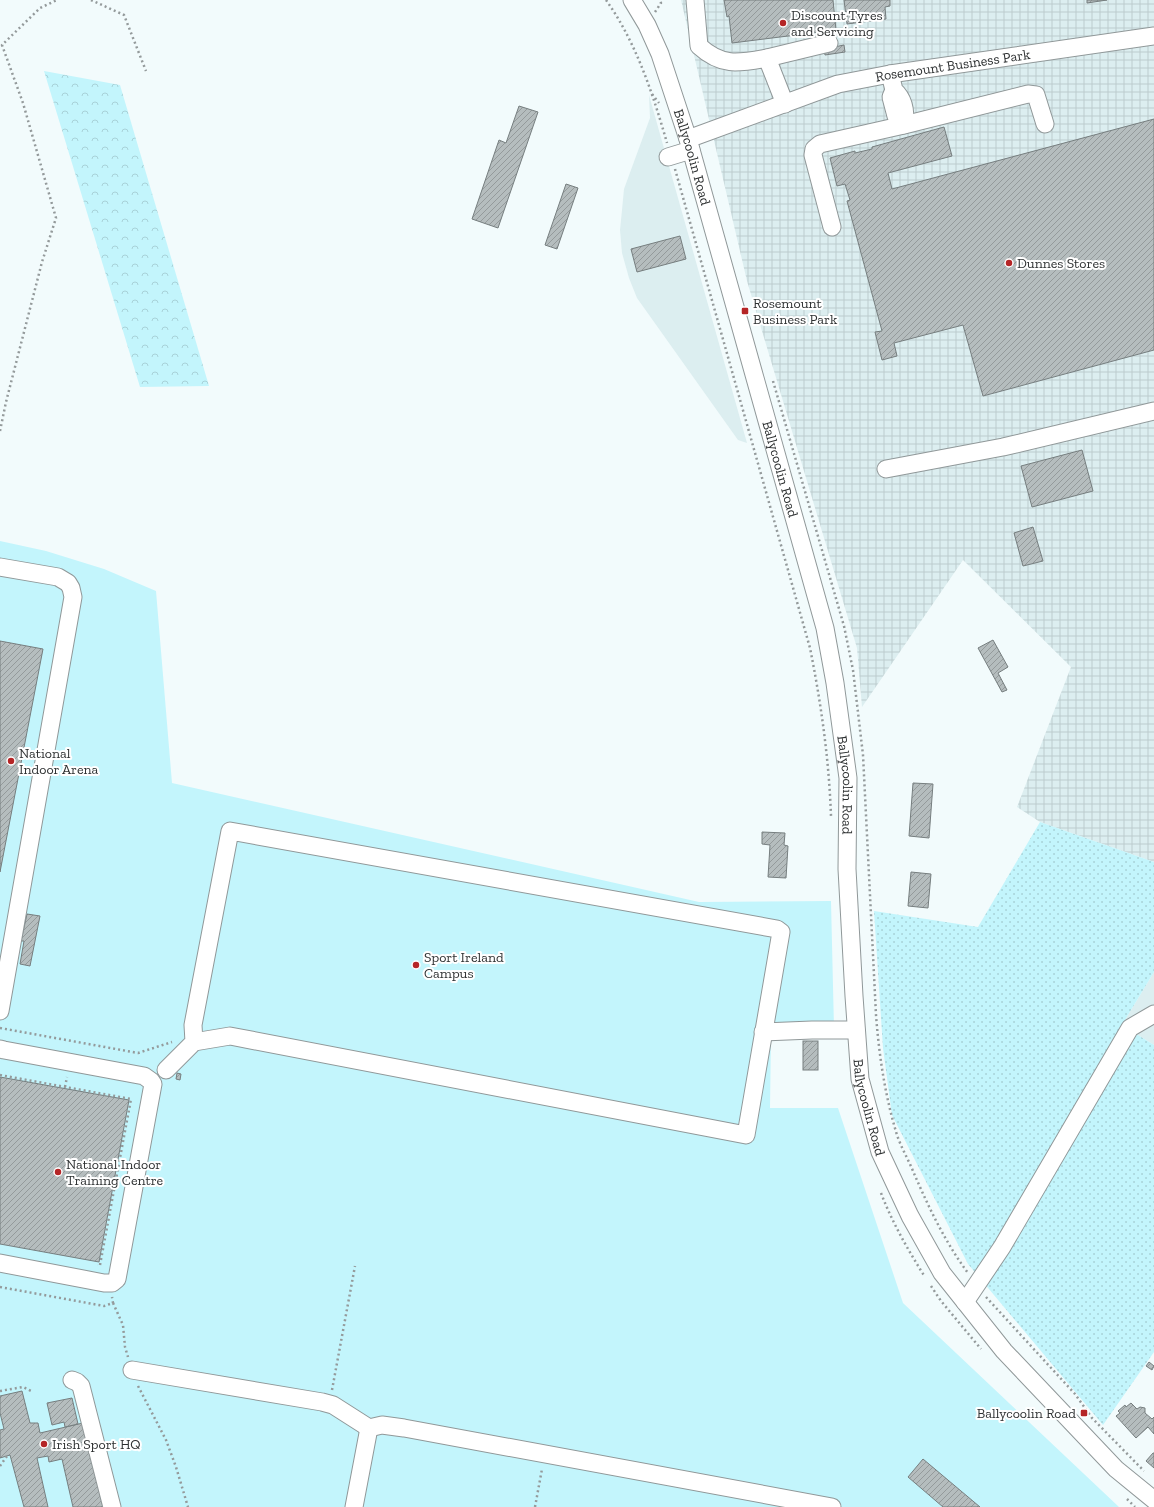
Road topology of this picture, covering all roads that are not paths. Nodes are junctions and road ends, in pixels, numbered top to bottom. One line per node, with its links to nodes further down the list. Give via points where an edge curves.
1 (632, 0): 10 (street, Ballycoolin Road, via 647,24 660,54)
2 (695, 0): 5 (street, via 699,46 709,55 724,61 743,62)
3 (1154, 36): 6 (street, Rosemount Business Park)
4 (829, 43): 5 (street)
5 (767, 58): 7 (street)
6 (890, 74): 7 (street, Rosemount Business Park, via 838,84); 9 (street, via 894,90 891,97 896,116)
7 (785, 104): 10 (street, Rosemount Business Park)
8 (1045, 124): 9 (street, via 1036,95 1033,94)
9 (904, 125): 12 (street, via 820,144 814,149 813,155)
10 (690, 144): 11 (street, Rosemount Business Park); 18 (street, Ballycoolin Road, via 825,628 848,778 847,869)
11 (670, 156)
12 (832, 227)
13 (1154, 411): 14 (street, via 1003,447)
14 (886, 469)
15 (0, 567): 16 (street, via 58,577 68,583 73,598)
16 (0, 1011)
17 (1154, 1014): 24 (street, via 1130,1028 1002,1247)
18 (856, 1030): 19 (street); 24 (street, Ballycoolin Road, via 860,1079 880,1152 913,1222 942,1273)
19 (763, 1032): 20 (street, via 746,1135 230,1036); 20 (street, via 781,937 781,932 776,928 230,831 193,1025)
20 (194, 1042): 22 (street)
21 (0, 1048): 23 (street, via 144,1076 153,1084 118,1276 114,1282)
22 (166, 1070)
23 (0, 1264)
24 (965, 1302): 28 (street, Ballycoolin Road, via 1004,1352 1116,1469)
25 (132, 1370): 27 (street, via 330,1404)
26 (72, 1380): 29 (street, via 81,1386)
27 (368, 1428): 30 (street); 31 (street, via 382,1425 404,1428)
28 (1154, 1500)
29 (112, 1507)
30 (354, 1507)
31 (832, 1507)

